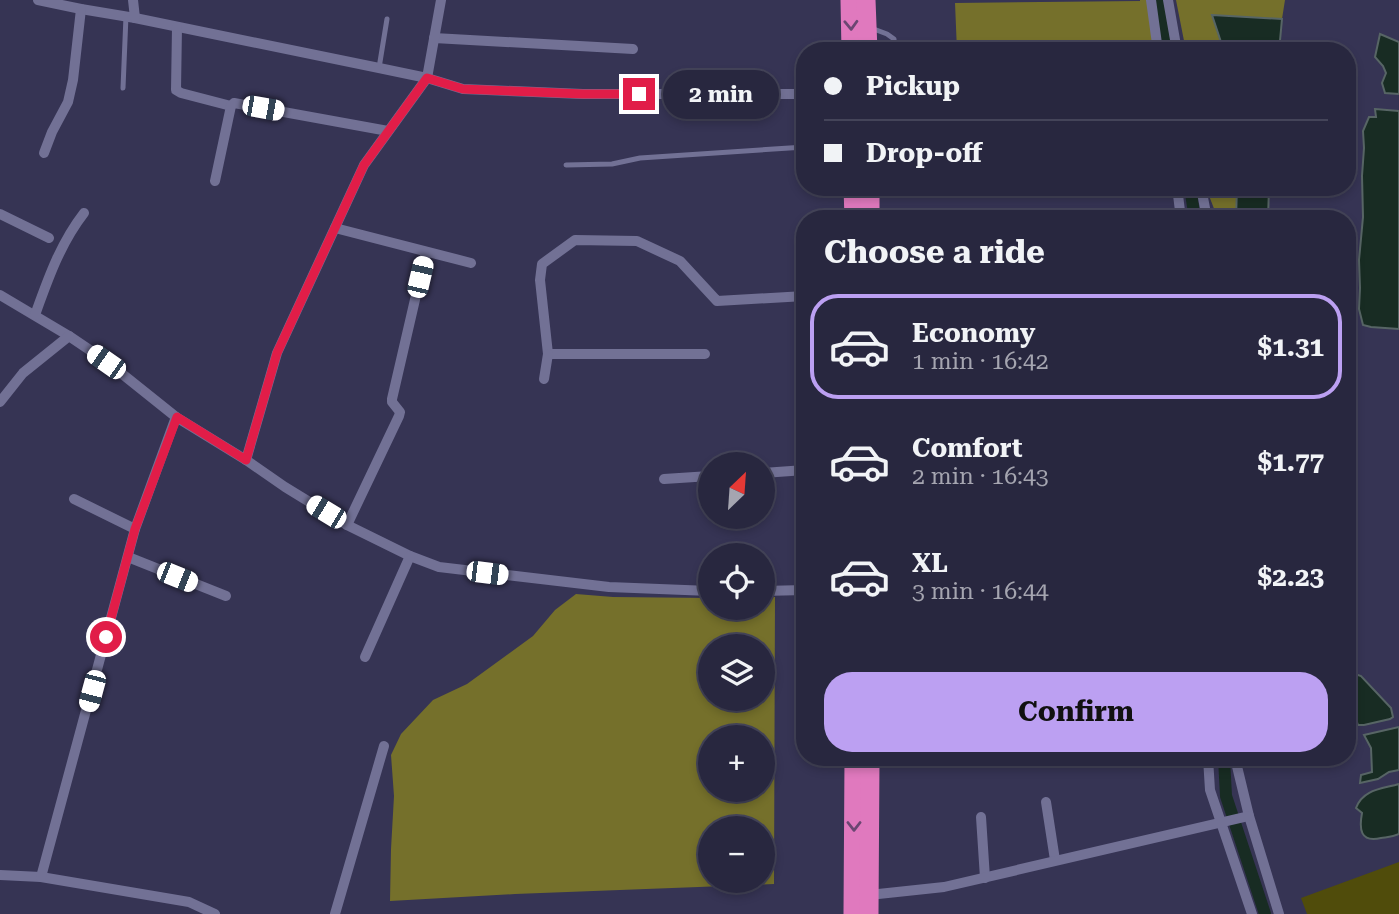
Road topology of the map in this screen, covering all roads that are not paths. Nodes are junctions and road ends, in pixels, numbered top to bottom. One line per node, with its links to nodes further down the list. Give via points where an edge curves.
1 (38, 0): 8 (street)
2 (133, 0): 9 (street)
3 (441, 0): 13 (street)
4 (850, 0): 14 (highway, one-way to 14)
5 (866, 0): 12 (highway)
6 (1151, 0): 17 (street)
7 (1168, 0): 18 (street)
8 (81, 9): 9 (street); 27 (street, via 68,102)
9 (130, 17): 11 (street); 22 (lane)
10 (387, 19): 20 (lane)
11 (177, 27): 20 (street); 24 (street, via 176,90)
12 (868, 27): 15 (highway); 16 (lane)
13 (434, 38): 19 (street); 21 (street)
14 (851, 42)
15 (868, 42)
16 (894, 42)
17 (1157, 42)
18 (1175, 42)
19 (632, 49)
20 (379, 68): 21 (street)
21 (427, 78): 23 (street, via 463,89); 25 (street)
22 (123, 89)
23 (796, 94)
24 (232, 106): 25 (street, via 238,103); 29 (street)
25 (388, 131): 32 (street, via 364,165)
26 (796, 148): 28 (lane)
27 (44, 153)
28 (566, 165)
29 (215, 181)
30 (84, 213): 38 (street, via 56,258)
31 (0, 214): 33 (street)
32 (335, 228): 34 (street); 45 (street, via 277,353)
33 (49, 238)
34 (426, 252): 35 (street); 51 (street, via 392,399 399,416)
35 (471, 263)
36 (0, 295): 38 (street)
37 (796, 297): 40 (street, via 717,301 680,261 637,241 575,240 542,264)
38 (35, 315): 39 (street)
39 (69, 336): 43 (street, via 23,373); 44 (street)
40 (548, 354): 41 (street); 42 (street)
41 (705, 354)
42 (544, 379)
43 (0, 402)
44 (177, 417): 45 (street); 52 (street)
45 (246, 460): 51 (street)
46 (796, 471): 47 (street)
47 (775, 472)
48 (698, 477): 49 (street)
49 (664, 479)
50 (74, 499): 52 (street)
51 (347, 525): 53 (street)
52 (135, 529): 54 (street)
53 (410, 556): 56 (street, via 439,567 609,587); 59 (street)
54 (128, 557): 58 (street); 71 (street)
55 (796, 590): 57 (street)
56 (698, 591)
57 (775, 591)
58 (226, 596)
59 (365, 657)
60 (384, 746): 75 (street)
61 (854, 766): 76 (highway, one-way to 76)
62 (870, 766): 73 (highway)
63 (1208, 766): 68 (street, via 1210,790)
64 (1236, 766): 67 (street)
65 (1046, 802): 69 (street)
66 (981, 817): 72 (street)
67 (1246, 817): 68 (street); 78 (street)
68 (1225, 821): 69 (street); 77 (street)
69 (1055, 860): 72 (street)
70 (0, 875): 71 (street)
71 (41, 877): 74 (street, via 189,902)
72 (985, 878): 73 (street)
73 (869, 904)
74 (215, 914)
75 (335, 914)
76 (853, 914)
77 (1252, 914)
78 (1279, 914)

